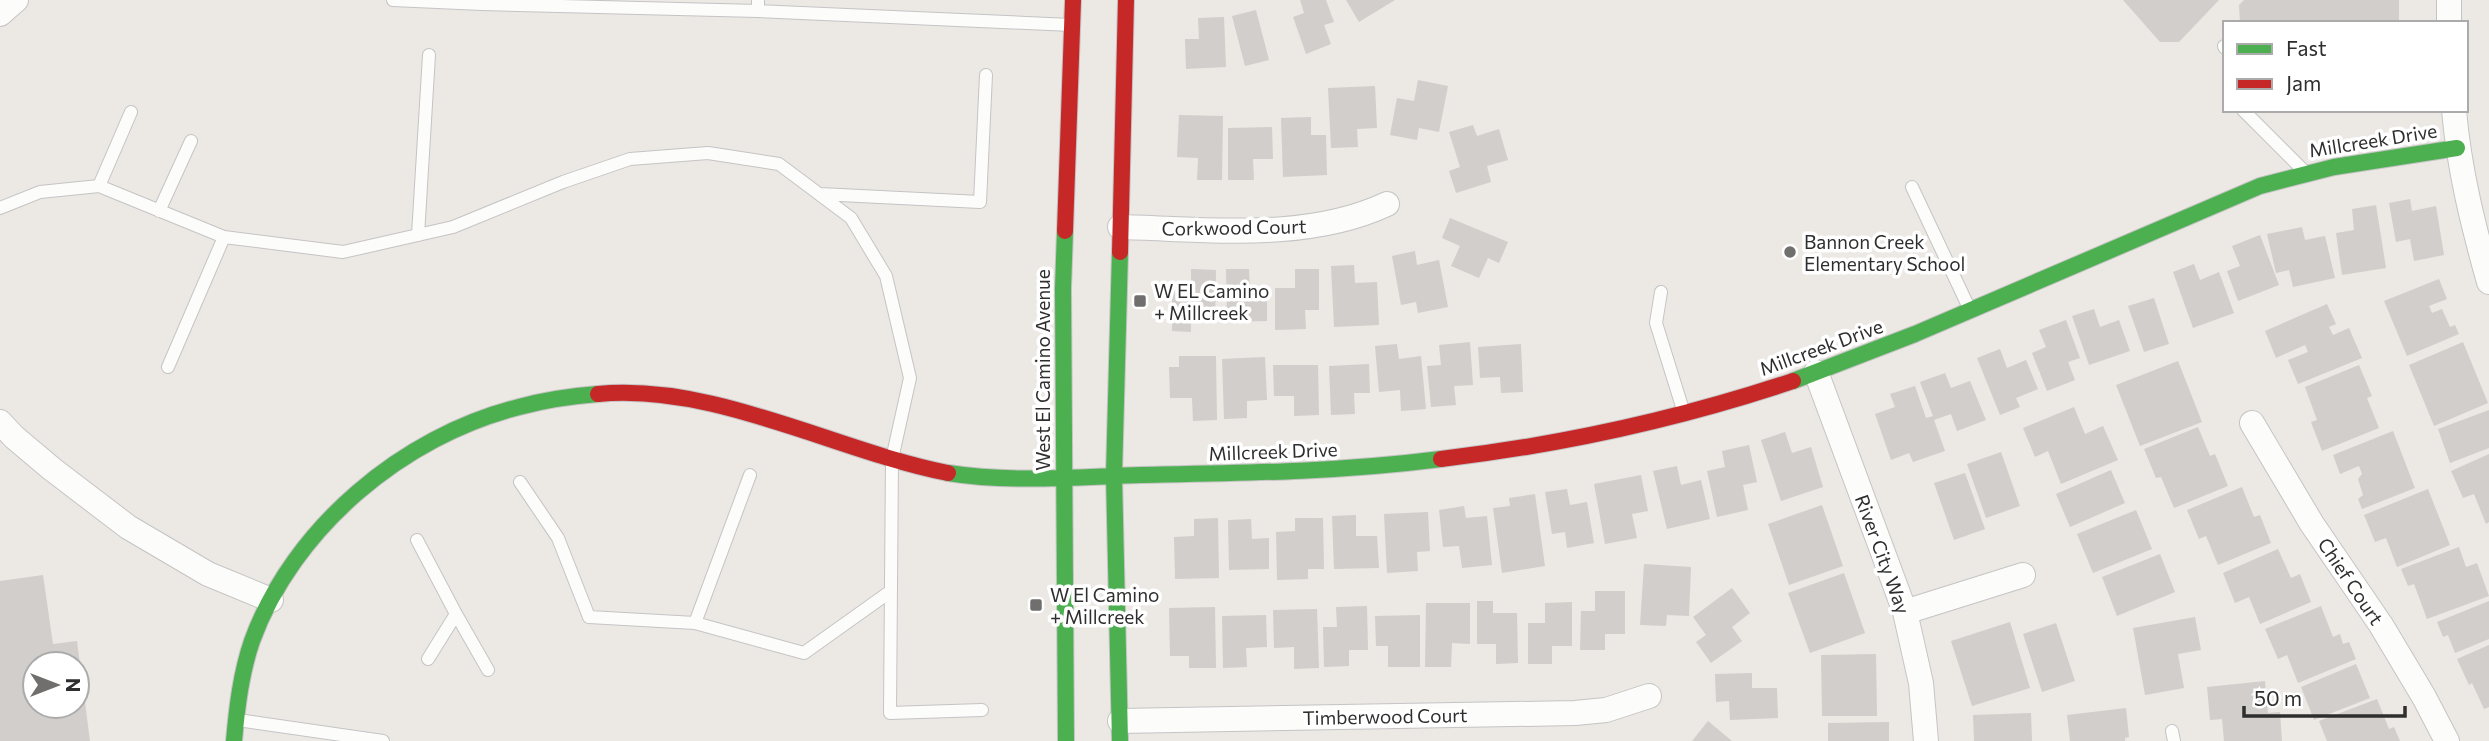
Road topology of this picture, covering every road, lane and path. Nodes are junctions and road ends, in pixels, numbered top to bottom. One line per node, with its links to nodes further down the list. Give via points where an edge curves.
1 (16, 0): 7 (street)
2 (393, 0): 6 (lane)
3 (1073, 0): 9 (street, West El Camino Avenue)
4 (1126, 0): 24 (street)
5 (2449, 0): 8 (street)
6 (758, 5): 9 (lane)
7 (0, 15)
8 (2449, 21)
9 (1071, 25): 38 (street, West El Camino Avenue, via 1062,288)
10 (429, 55): 25 (lane)
11 (986, 75): 20 (lane, via 981,202)
12 (131, 112): 18 (lane)
13 (2246, 112): 17 (lane)
14 (2454, 112): 16 (street)
15 (191, 141): 23 (lane)
16 (2457, 148): 17 (street, Millcreek Drive); 27 (street)
17 (2304, 172): 29 (street, Millcreek Drive, via 2260,186)
18 (99, 186): 22 (lane, via 40,192); 23 (lane)
19 (1912, 187): 29 (lane)
20 (819, 194): 25 (lane, via 779,164 708,153 630,159 453,227); 35 (lane, via 851,218 886,276 910,378)
21 (1387, 204): 24 (street, Corkwood Court, via 1320,225 1255,230)
22 (0, 208)
23 (159, 211): 26 (lane)
24 (1120, 228): 37 (street)
25 (418, 235): 26 (lane, via 343,252)
26 (224, 237): 30 (lane)
27 (2489, 282)
28 (1661, 292): 32 (lane, via 1656,323)
29 (1970, 311): 31 (street, Millcreek Drive)
30 (168, 367)
31 (1816, 372): 32 (street, Millcreek Drive); 44 (street, River City Way)
32 (1684, 413): 37 (street, Millcreek Drive, via 1531,447 1437,461 1294,472)
33 (0, 422): 43 (street, via 128,527 208,574)
34 (2252, 423): 57 (street, Chief Court, via 2312,524 2381,625)
35 (892, 459): 38 (street, Millcreek Drive, via 984,477); 42 (lane); 43 (street, Millcreek Drive, via 688,398 604,393 522,405 444,434 374,478 314,536)
36 (750, 475): 46 (lane)
37 (1114, 475): 38 (street, Millcreek Drive); 52 (street)
38 (1062, 476): 55 (street, West El Camino Avenue)
39 (520, 482): 46 (lane, via 558,538 589,617)
40 (417, 540): 45 (lane)
41 (2023, 575): 44 (street)
42 (891, 591): 46 (lane, via 804,653); 50 (lane, via 890,713)
43 (271, 600): 51 (street, Millcreek Drive, via 250,649)
44 (1905, 612): 56 (street, River City Way, via 1921,683)
45 (456, 614): 47 (lane); 48 (lane)
46 (695, 623)
47 (428, 659)
48 (488, 670)
49 (1648, 696): 52 (street, Timberwood Court, via 1606,710 1576,713)
50 (982, 710)
51 (236, 719): 53 (street, Millcreek Drive); 54 (lane)
52 (1120, 731)
53 (234, 741)
54 (383, 741)
55 (1066, 741)
56 (1926, 741)
57 (2446, 741)

